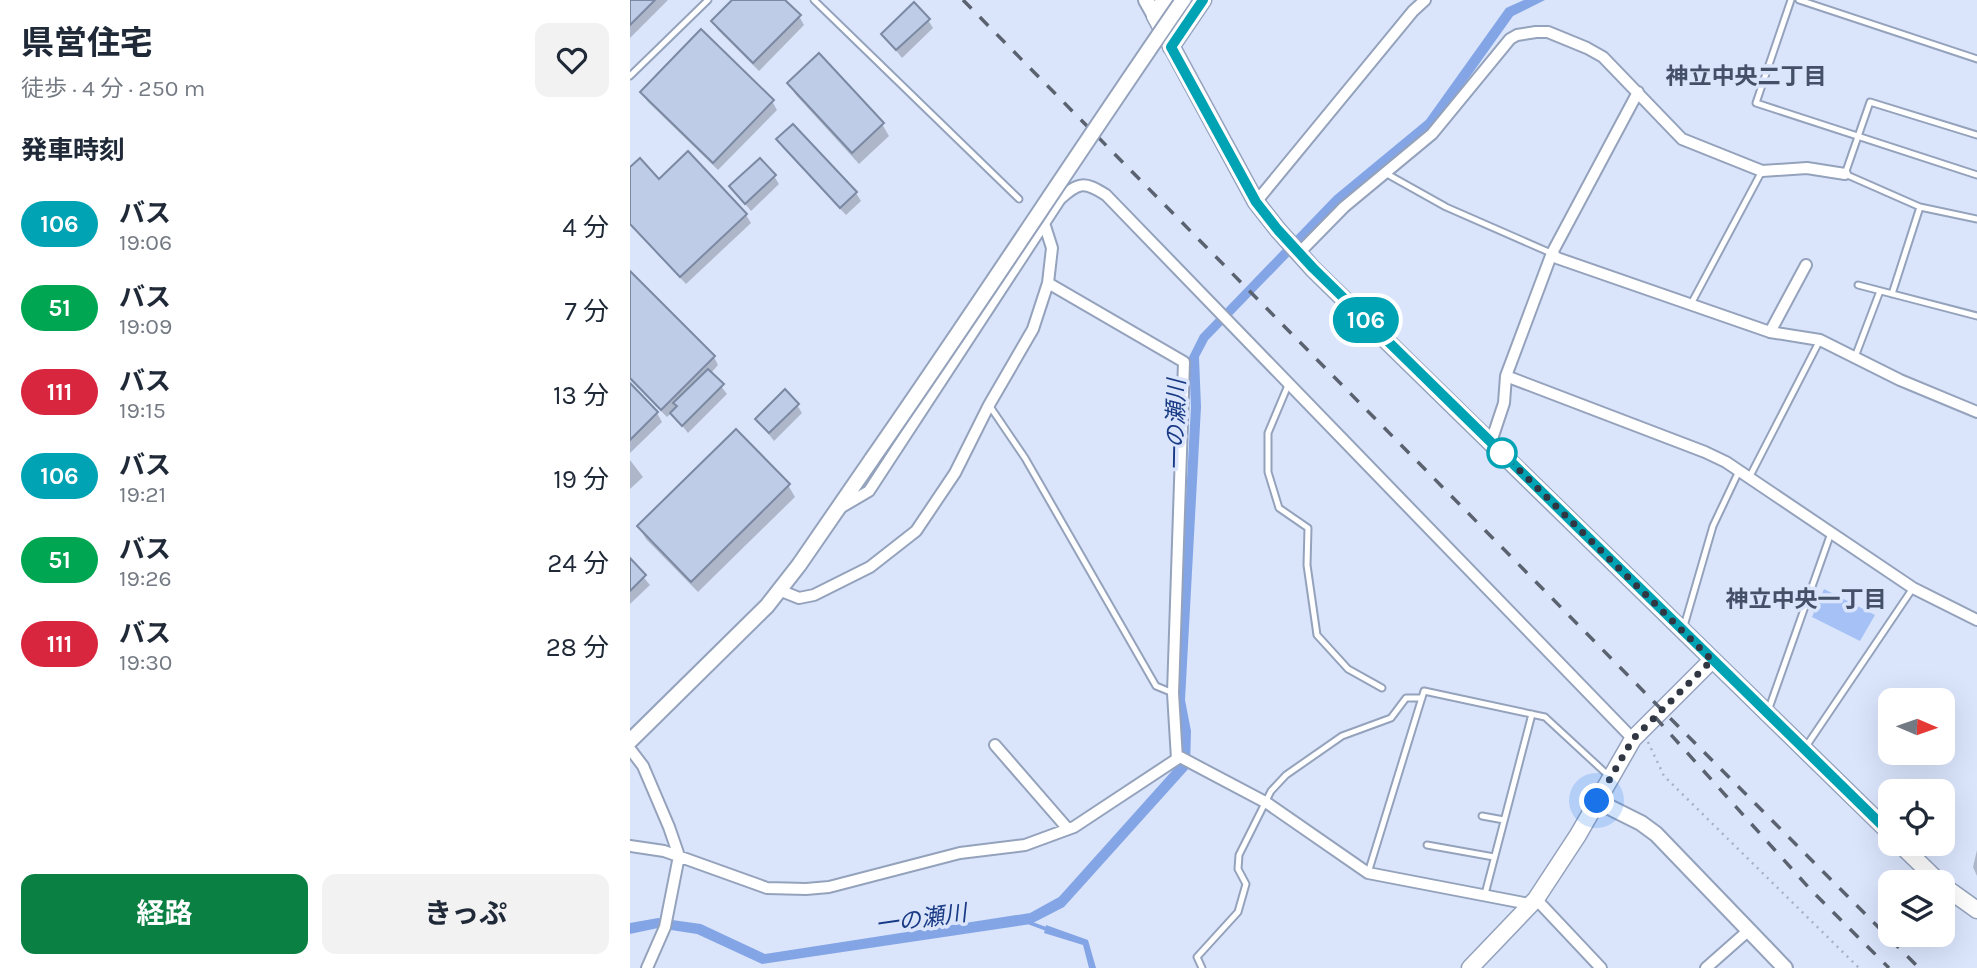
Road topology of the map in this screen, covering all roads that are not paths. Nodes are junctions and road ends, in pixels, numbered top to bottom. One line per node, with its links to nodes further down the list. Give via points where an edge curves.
1 (708, 0): 13 (lane)
2 (814, 0): 21 (lane)
3 (1146, 0): 10 (street)
4 (1165, 0): 10 (main road)
5 (1183, 0): 45 (street, bridge)
6 (1203, 0): 11 (main road)
7 (1425, 0): 22 (street)
8 (1791, 0): 16 (lane, via 1756,103)
9 (1799, 0): 12 (lane)
10 (1154, 16): 11 (main road)
11 (1171, 47): 22 (main road)
12 (1977, 59)
13 (630, 76)
14 (1638, 92): 17 (street, via 1682,139); 18 (street, via 1604,57 1587,48 1548,32 1517,35 1432,134); 27 (street)
15 (1977, 135): 16 (lane, via 1870,102)
16 (1858, 136): 19 (lane); 20 (lane)
17 (1762, 171): 19 (street, via 1808,168); 33 (lane)
18 (1384, 172): 26 (street); 27 (lane, via 1446,207)
19 (1845, 174): 23 (lane)
20 (1977, 175)
21 (1019, 199)
22 (1256, 202): 26 (main road)
23 (1920, 207): 24 (lane); 32 (lane)
24 (1977, 219)
25 (1044, 223): 29 (street, via 1052,248); 39 (street, via 1074,186 1090,185 1106,195); 45 (street, via 869,491)
26 (1299, 253): 42 (main road)
27 (1552, 253): 33 (street); 38 (street)
28 (1806, 265): 35 (street)
29 (1048, 283): 40 (street, via 1033,329); 53 (street, via 1184,362)
30 (1858, 285): 31 (lane)
31 (1880, 291): 32 (lane); 37 (lane)
32 (1892, 294): 34 (lane)
33 (1690, 304): 35 (street)
34 (1977, 316)
35 (1770, 332): 36 (street)
36 (1820, 341): 37 (street); 44 (lane)
37 (1855, 358): 41 (street)
38 (1506, 376): 42 (street, via 1504,403); 43 (street, via 1705,452)
39 (1289, 383): 52 (lane, via 1268,433 1268,472 1279,508 1308,528 1307,565 1317,635 1348,669); 57 (street)
40 (989, 405): 48 (street, via 955,473 916,531 870,567 814,595 799,598); 53 (lane, via 1025,458 1156,686)
41 (1977, 412)
42 (1491, 442): 50 (main road)
43 (1739, 471): 44 (street); 50 (lane, via 1713,526)
44 (1749, 478): 46 (street)
45 (835, 511): 48 (street)
46 (1831, 533): 47 (street); 55 (lane)
47 (1913, 588): 49 (street); 61 (lane)
48 (779, 590): 58 (street)
49 (1977, 620)
50 (1682, 630): 51 (main road)
51 (1712, 660): 55 (main road); 57 (main road)
52 (1382, 688)
53 (1172, 694): 62 (street)
54 (1422, 698): 56 (lane, via 1424,691); 65 (lane, via 1406,698 1391,718 1342,736 1286,775); 76 (lane)
55 (1767, 713): 61 (main road)
56 (1532, 714): 63 (lane, via 1545,717); 67 (lane)
57 (1638, 734): 63 (main road)
58 (630, 741)
59 (995, 745): 69 (street)
60 (630, 749): 72 (street, via 643,766)
61 (1805, 749): 68 (main road)
62 (1177, 759): 65 (street); 69 (street)
63 (1611, 777): 64 (main road)
64 (1597, 801): 79 (main road); 81 (street, via 1656,834)
65 (1264, 802): 76 (street); 83 (lane, via 1239,855 1238,869 1246,884 1238,912 1197,957)
66 (1482, 816): 67 (lane)
67 (1504, 820): 74 (lane)
68 (1878, 821)
69 (1068, 829): 72 (street, via 1025,845 960,853 806,889 767,888)
70 (1427, 845): 74 (lane)
71 (630, 846): 72 (street)
72 (679, 856): 82 (street, via 668,916)
73 (1913, 856): 75 (main road)
74 (1494, 857): 78 (lane)
75 (1927, 870)
76 (1368, 873): 78 (street)
77 (1955, 894): 80 (main road)
78 (1484, 896): 79 (street)
79 (1533, 902): 84 (main road); 85 (street)
80 (1977, 910)
81 (1749, 930): 86 (street); 87 (street)
82 (647, 968)
83 (1202, 968)
84 (1470, 968)
85 (1601, 968)
86 (1706, 968)
87 (1785, 968)

